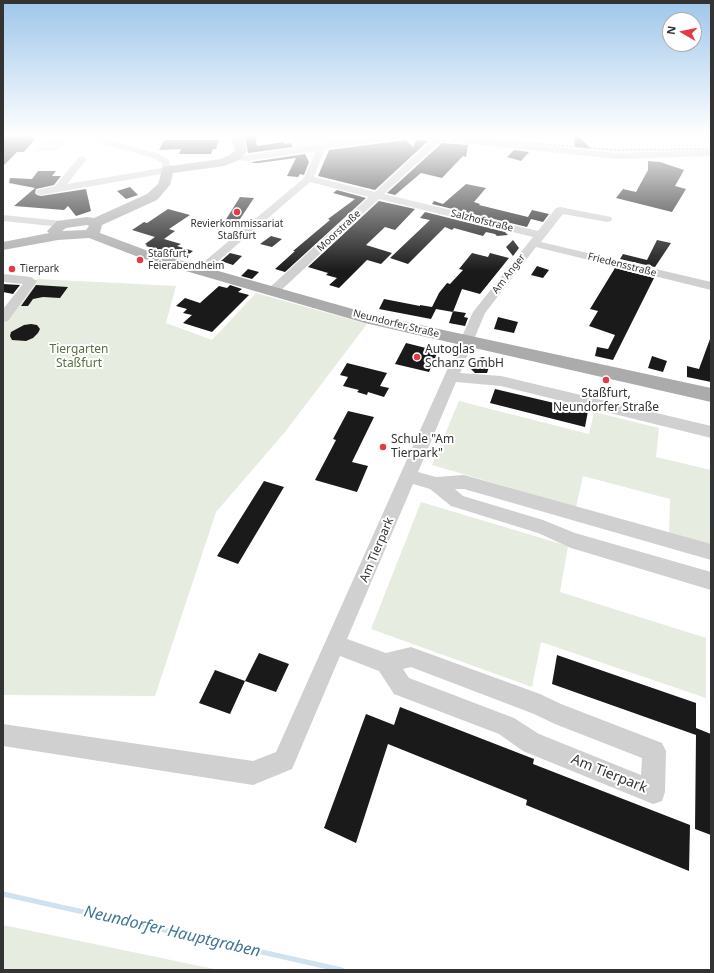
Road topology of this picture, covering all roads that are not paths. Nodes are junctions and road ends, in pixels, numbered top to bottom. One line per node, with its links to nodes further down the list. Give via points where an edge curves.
1 (64, 180): 7 (street)
2 (104, 180): 7 (street)
3 (165, 180): 13 (main road, via 152,197)
4 (306, 180): 17 (street)
5 (314, 180): 9 (street, Salzhofstraße)
6 (393, 180): 9 (street, Moorstraße)
7 (58, 188): 8 (street)
8 (41, 192)
9 (377, 195): 12 (street, Salzhofstraße); 20 (street, Moorstraße)
10 (3, 218): 14 (street)
11 (607, 219): 15 (street, Am Anger, via 563,209)
12 (508, 227): 15 (street); 15 (street, Salzhofstraße)
13 (92, 229): 14 (main road, via 72,237); 17 (main road, Neundorfer Straße, via 122,247)
14 (60, 230): 16 (main road)
15 (533, 243): 19 (street, Friedensstraße); 22 (street, Am Anger, via 479,312)
16 (3, 246)
17 (199, 270): 20 (main road, Neundorfer Straße)
18 (3, 278): 21 (street, via 31,282)
19 (711, 286)
20 (273, 290): 22 (main road, Neundorfer Straße, via 371,319)
21 (3, 318)
22 (466, 340): 23 (street, Am Tierpark); 24 (main road, Neundorfer Straße)
23 (450, 377): 25 (street, via 501,381); 26 (street, Am Tierpark)
24 (711, 395)
25 (711, 432)
26 (408, 476): 27 (street); 30 (street, Am Tierpark)
27 (436, 484): 28 (street, via 464,482); 29 (street, via 457,502 543,527 571,540)
28 (711, 552)
29 (711, 581)
30 (336, 646): 31 (street, Am Tierpark); 32 (street, Am Tierpark, via 284,761 253,773)
31 (386, 662): 31 (street, Am Tierpark, via 411,657 540,704 555,713 654,751 653,792 531,744 506,726 402,686)
32 (3, 735)

